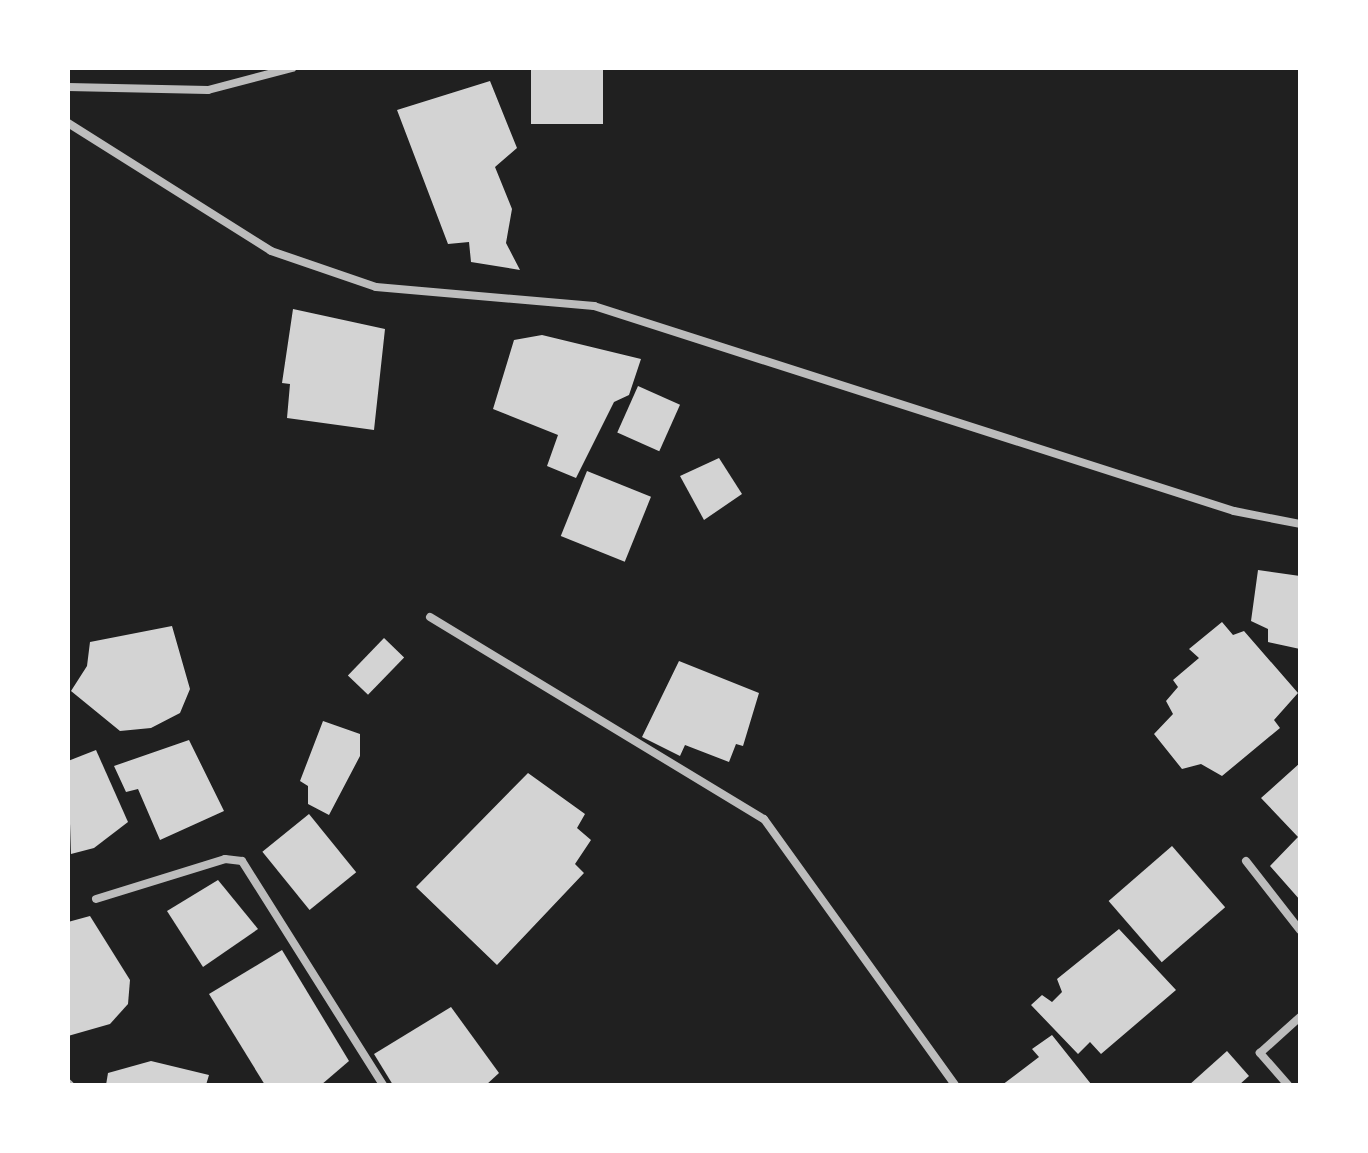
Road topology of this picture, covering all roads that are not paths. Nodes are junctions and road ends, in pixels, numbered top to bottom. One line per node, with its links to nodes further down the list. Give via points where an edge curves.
1 (292, 68): 2 (street, via 208,90)
2 (68, 87)
3 (68, 123): 4 (street, via 271,251 376,287 594,306 1234,511)
4 (1300, 524)
5 (430, 617): 11 (street, via 764,819)
6 (1246, 861): 8 (street)
7 (96, 899): 10 (street, via 225,859 242,861)
8 (1300, 930)
9 (1300, 1017): 12 (street, via 1260,1053)
10 (383, 1085)
11 (955, 1085)
12 (1288, 1085)

